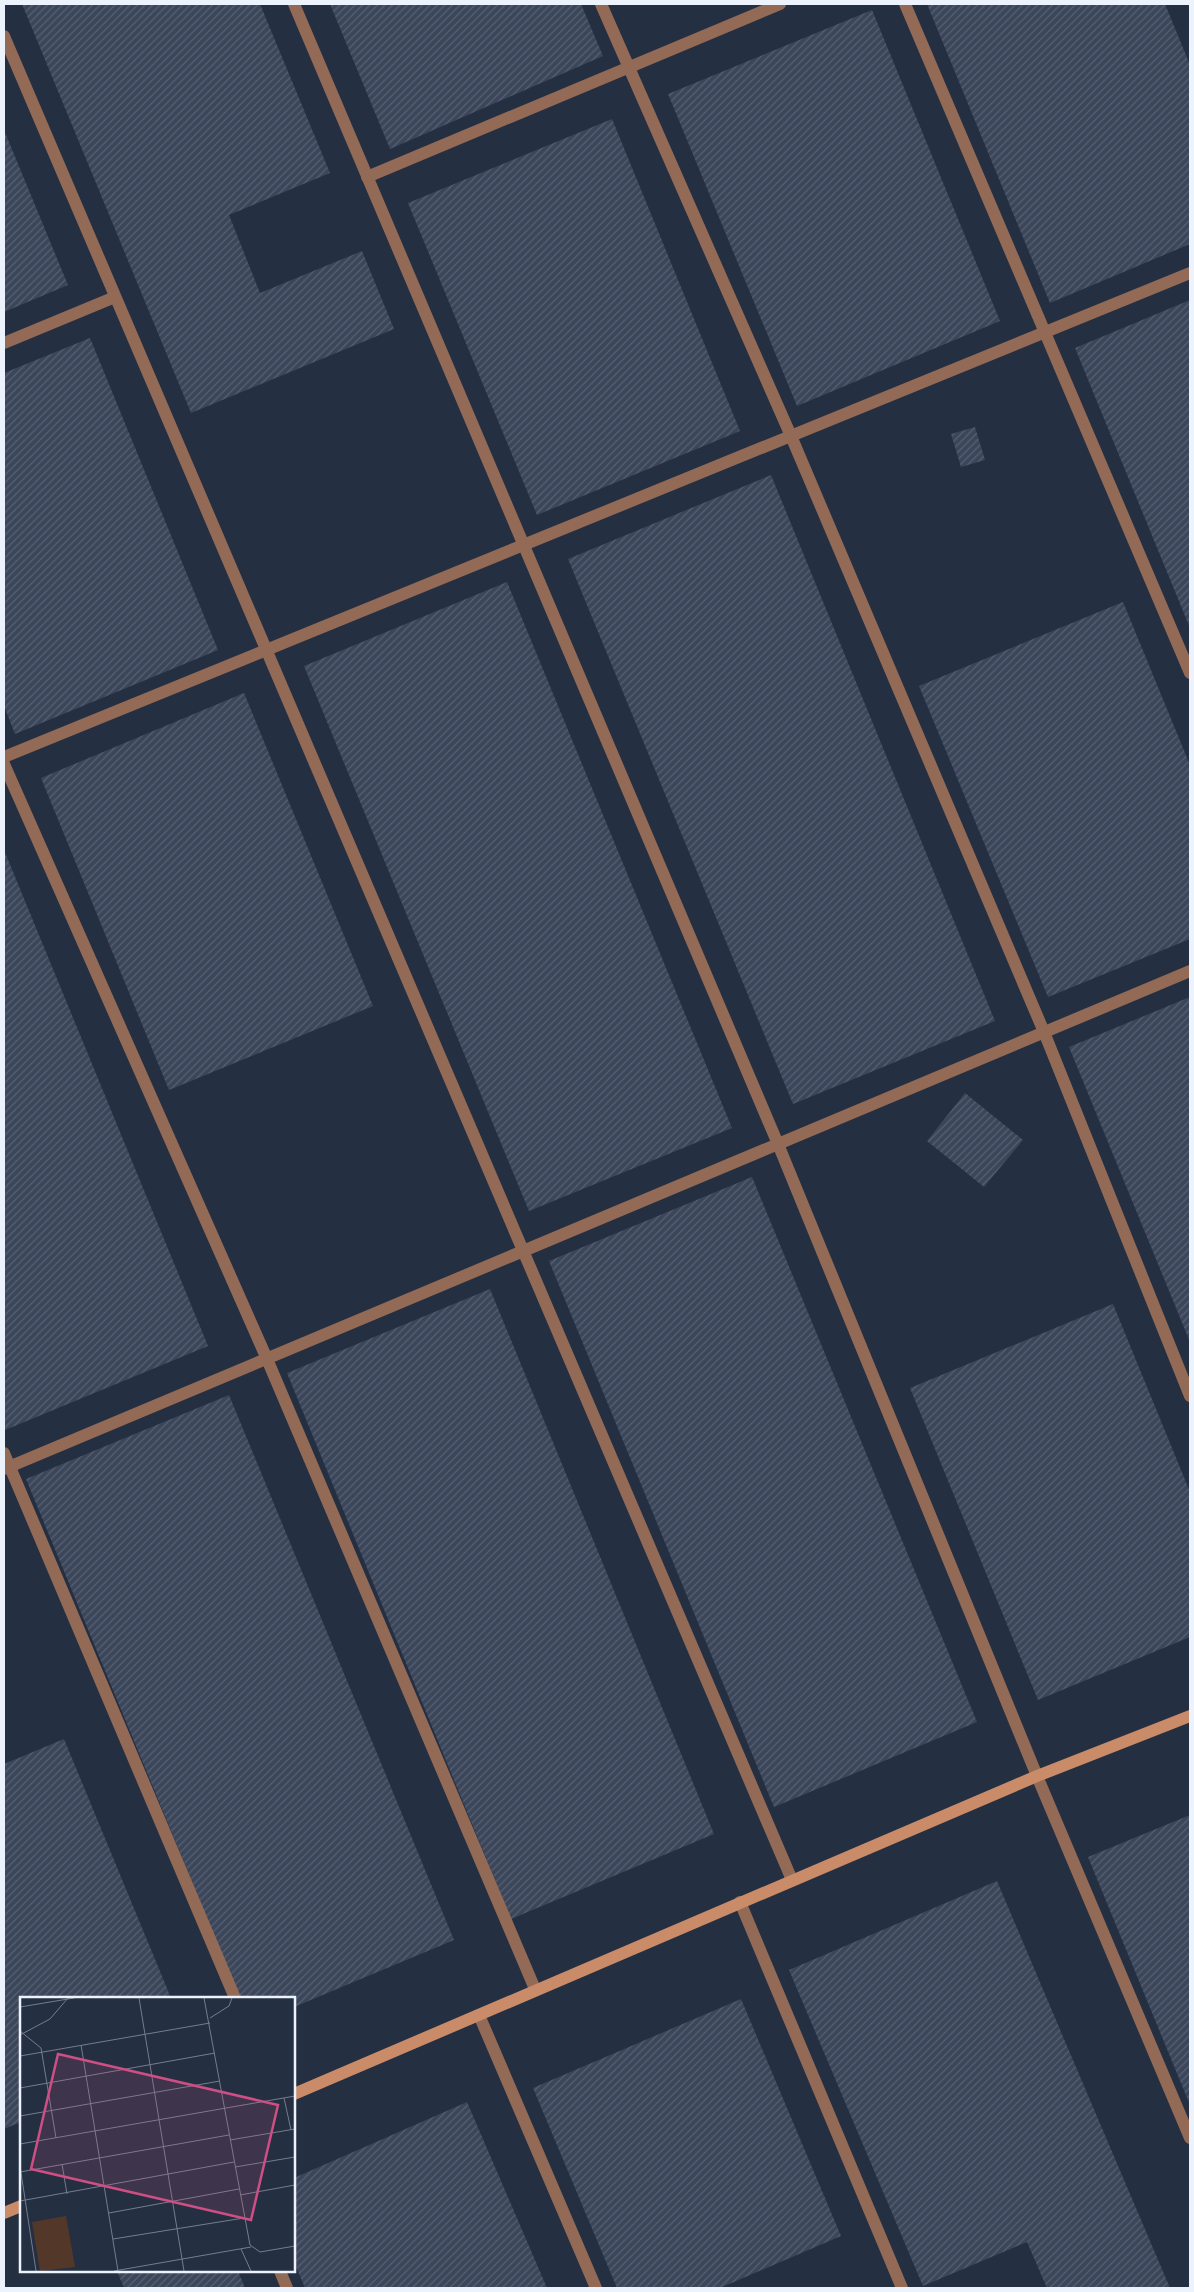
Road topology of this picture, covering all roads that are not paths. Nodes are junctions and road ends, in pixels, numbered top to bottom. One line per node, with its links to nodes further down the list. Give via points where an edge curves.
1 (294, 4): 7 (street)
2 (601, 4): 6 (street)
3 (780, 4): 6 (street)
4 (905, 4): 10 (street)
5 (4, 36): 9 (street)
6 (628, 68): 7 (street); 12 (street)
7 (367, 177): 13 (street)
8 (1190, 272): 10 (street)
9 (115, 297): 11 (street); 14 (street)
10 (1045, 332): 12 (street); 15 (street)
11 (4, 343)
12 (791, 436): 13 (street); 19 (street)
13 (523, 546): 14 (street); 20 (street)
14 (265, 650): 16 (street); 21 (street)
15 (1190, 673)
16 (4, 757)
17 (4, 764): 22 (street)
18 (1190, 971): 19 (street)
19 (1044, 1032): 20 (street); 23 (street)
20 (778, 1144): 21 (street); 27 (street)
21 (523, 1251): 22 (street); 28 (street)
22 (266, 1359): 25 (street); 30 (street)
23 (1190, 1396)
24 (4, 1453): 25 (street)
25 (7, 1467): 31 (street)
26 (1190, 1716): 27 (street)
27 (1037, 1776): 28 (street); 34 (street)
28 (792, 1880): 29 (street)
29 (740, 1902): 30 (street); 40 (street)
30 (535, 1989): 32 (street)
31 (235, 1997)
32 (479, 2014): 33 (street); 39 (street)
33 (295, 2094)
34 (1190, 2138)
35 (20, 2206): 36 (street)
36 (4, 2214)
37 (280, 2272): 38 (street)
38 (287, 2288)
39 (596, 2288)
40 (902, 2288)

